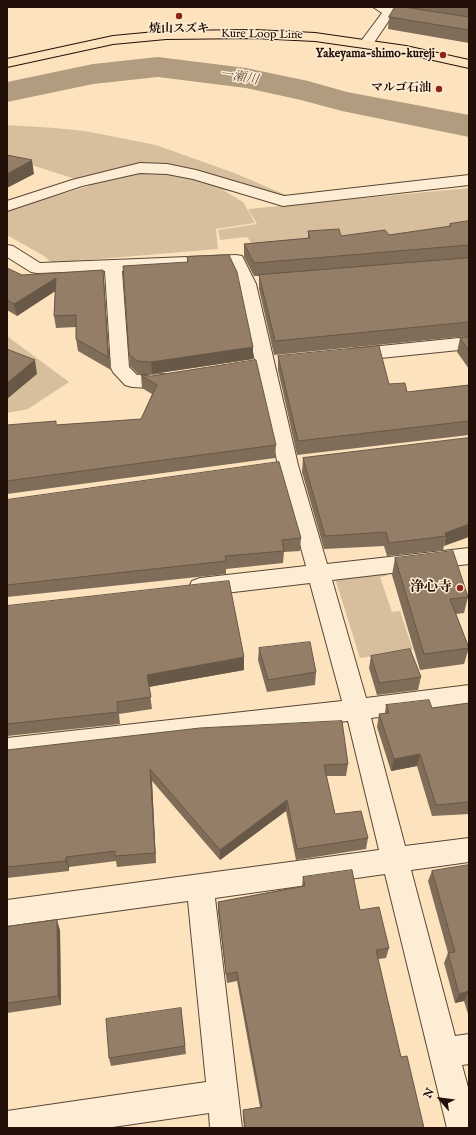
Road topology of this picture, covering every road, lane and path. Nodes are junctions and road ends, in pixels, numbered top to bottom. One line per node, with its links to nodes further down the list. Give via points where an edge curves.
1 (451, 7): 3 (street)
2 (384, 9): 3 (street); 5 (street)
3 (444, 20): 4 (street)
4 (469, 24)
5 (366, 44): 6 (main road, Kure Loop Line, via 315,37 262,34 166,35 113,40); 7 (main road, Kure Loop Line)
6 (7, 63)
7 (469, 64)
8 (469, 180): 10 (street, via 283,201 196,175 167,169 140,168 77,183)
9 (7, 190): 10 (street)
10 (32, 198): 11 (street)
11 (7, 206)
12 (7, 250): 13 (street, via 37,268)
13 (113, 266): 16 (street, via 120,368 132,381 152,382); 18 (street, via 236,260 255,283 265,364 288,465)
14 (469, 344): 15 (street)
15 (336, 357)
16 (190, 376)
17 (469, 556): 18 (street)
18 (319, 574): 19 (street); 21 (street)
19 (178, 589)
20 (469, 695): 21 (street)
21 (357, 710): 22 (street); 24 (street)
22 (7, 749)
23 (469, 850): 24 (street)
24 (396, 861): 25 (street); 27 (street)
25 (200, 887): 26 (street); 28 (street)
26 (7, 913)
27 (457, 1050): 31 (street)
28 (223, 1095): 29 (street); 30 (street)
29 (7, 1127)
30 (226, 1128)
31 (463, 1128)

